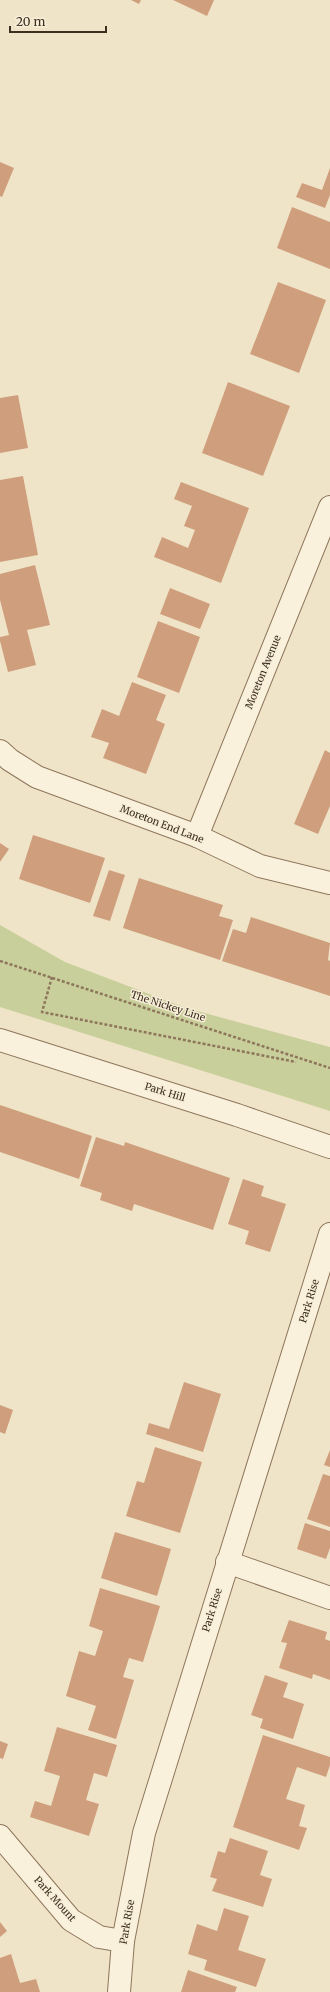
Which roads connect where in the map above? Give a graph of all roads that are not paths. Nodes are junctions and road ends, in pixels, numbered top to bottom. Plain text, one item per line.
1 (330, 507) edge
2 (0, 751) edge
3 (197, 836) junction
4 (330, 883) edge
5 (0, 1040) edge
6 (330, 1147) edge
7 (330, 1234) edge
8 (227, 1562) junction
9 (330, 1598) edge
10 (0, 1836) edge
11 (123, 1941) junction
12 (119, 1992) edge

1 - 3 street, Moreton Avenue
2 - 3 street, Moreton End Lane
3 - 4 street, Moreton End Lane
5 - 6 street, Park Hill
7 - 8 street, Park Rise
8 - 9 street
8 - 11 street, Park Rise
10 - 11 street, Park Mount
11 - 12 street, Park Rise

